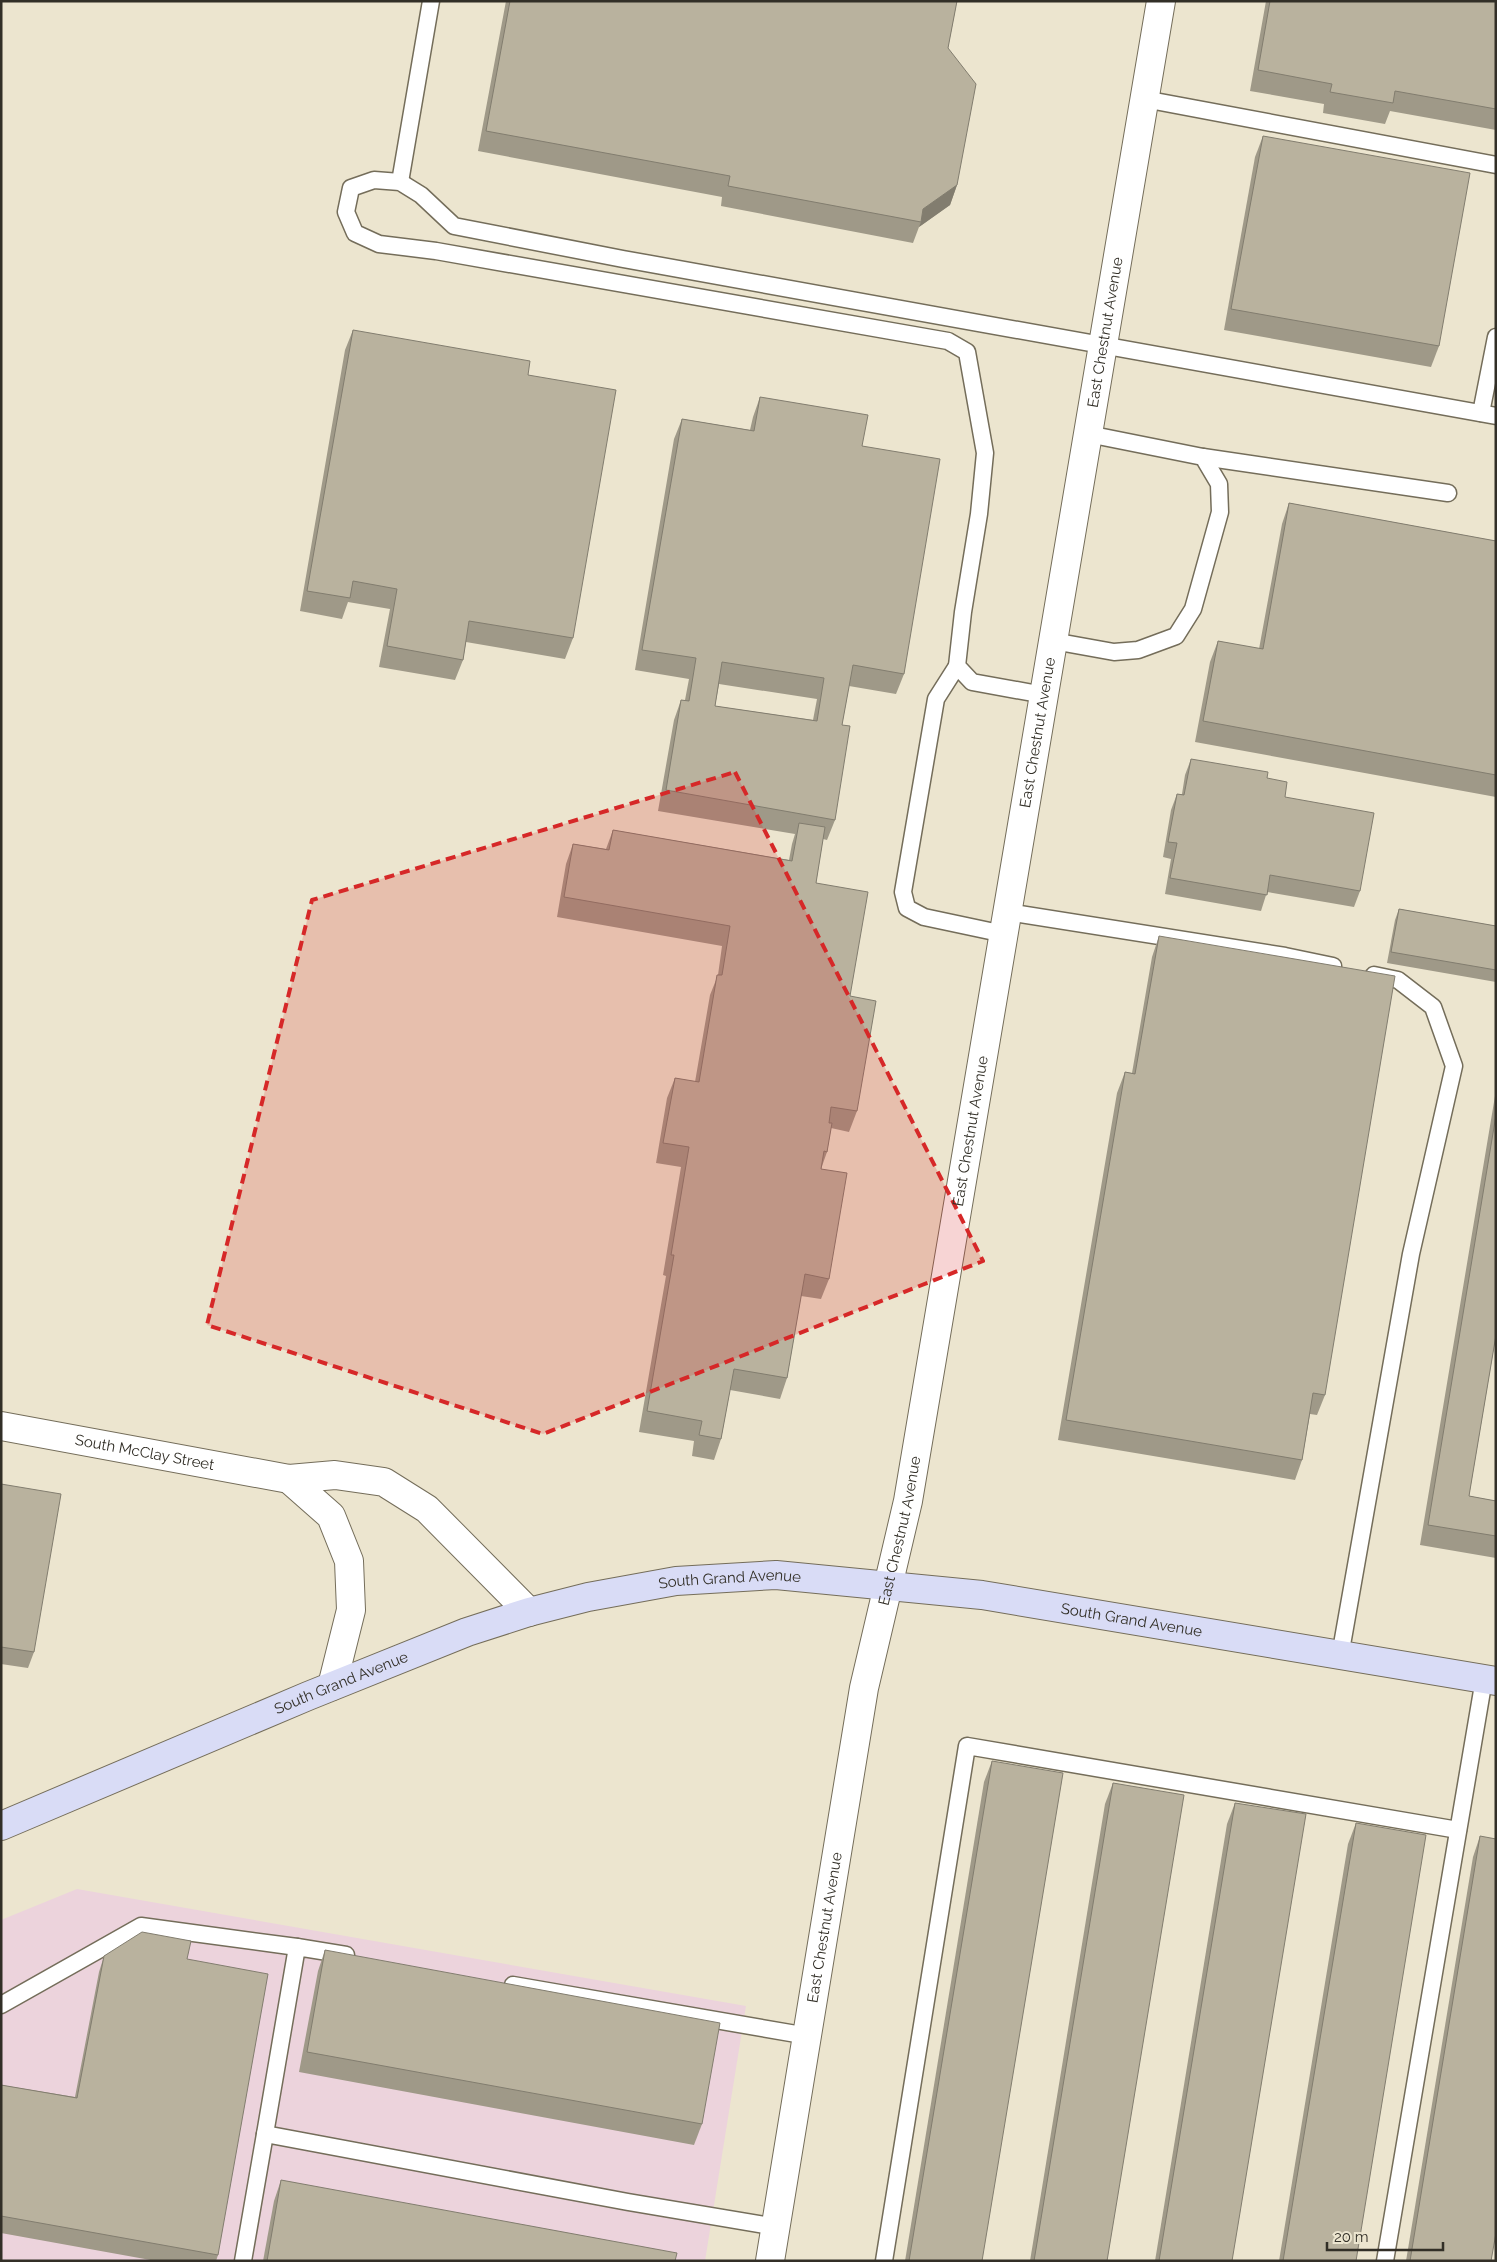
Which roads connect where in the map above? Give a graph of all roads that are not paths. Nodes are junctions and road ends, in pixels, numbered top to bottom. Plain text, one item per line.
1 (431, 1) edge
2 (1161, 1) edge
3 (1144, 99) junction
4 (1496, 164) edge
5 (400, 182) junction
6 (1496, 337) edge
7 (1102, 346) junction
8 (1488, 414) edge
9 (1088, 434) junction
10 (1203, 457) junction
11 (1448, 493) dead end
12 (1053, 641) junction
13 (957, 666) junction
14 (1044, 695) junction
15 (1005, 923) junction
16 (1, 1426) edge
17 (289, 1479) junction
18 (887, 1587) junction
19 (529, 1612) junction
20 (1340, 1656) junction
21 (1490, 1680) edge
22 (332, 1686) junction
23 (1, 1826) edge
24 (1458, 1830) junction
25 (297, 1947) junction
26 (365, 1959) edge
27 (502, 1983) edge
28 (1, 2005) edge
29 (808, 2036) junction
30 (264, 2134) junction
31 (776, 2227) junction
32 (243, 2261) edge
33 (770, 2261) edge
34 (884, 2261) edge
35 (1385, 2261) edge

1 - 5 lane
2 - 3 street, East Chestnut Avenue
3 - 4 lane
3 - 7 street, East Chestnut Avenue
5 - 7 lane
5 - 13 lane
6 - 8 lane
7 - 8 lane
7 - 9 street, East Chestnut Avenue
9 - 10 lane
9 - 12 street, East Chestnut Avenue
10 - 11 lane
10 - 12 lane
12 - 14 street, East Chestnut Avenue
13 - 14 lane
13 - 15 lane
14 - 15 street, East Chestnut Avenue
15 - 18 street, East Chestnut Avenue
15 - 20 lane
16 - 17 street, South McClay Street
17 - 19 street, South McClay Street
17 - 22 street
18 - 19 main road, South Grand Avenue
18 - 20 main road, South Grand Avenue
18 - 29 street, East Chestnut Avenue
19 - 22 main road, South Grand Avenue
20 - 21 main road, South Grand Avenue
21 - 24 lane
22 - 23 main road, South Grand Avenue
24 - 34 lane
24 - 35 lane
25 - 26 lane
25 - 28 lane
25 - 30 lane
27 - 29 lane
29 - 31 street, East Chestnut Avenue
30 - 31 lane
30 - 32 lane
31 - 33 street, East Chestnut Avenue

